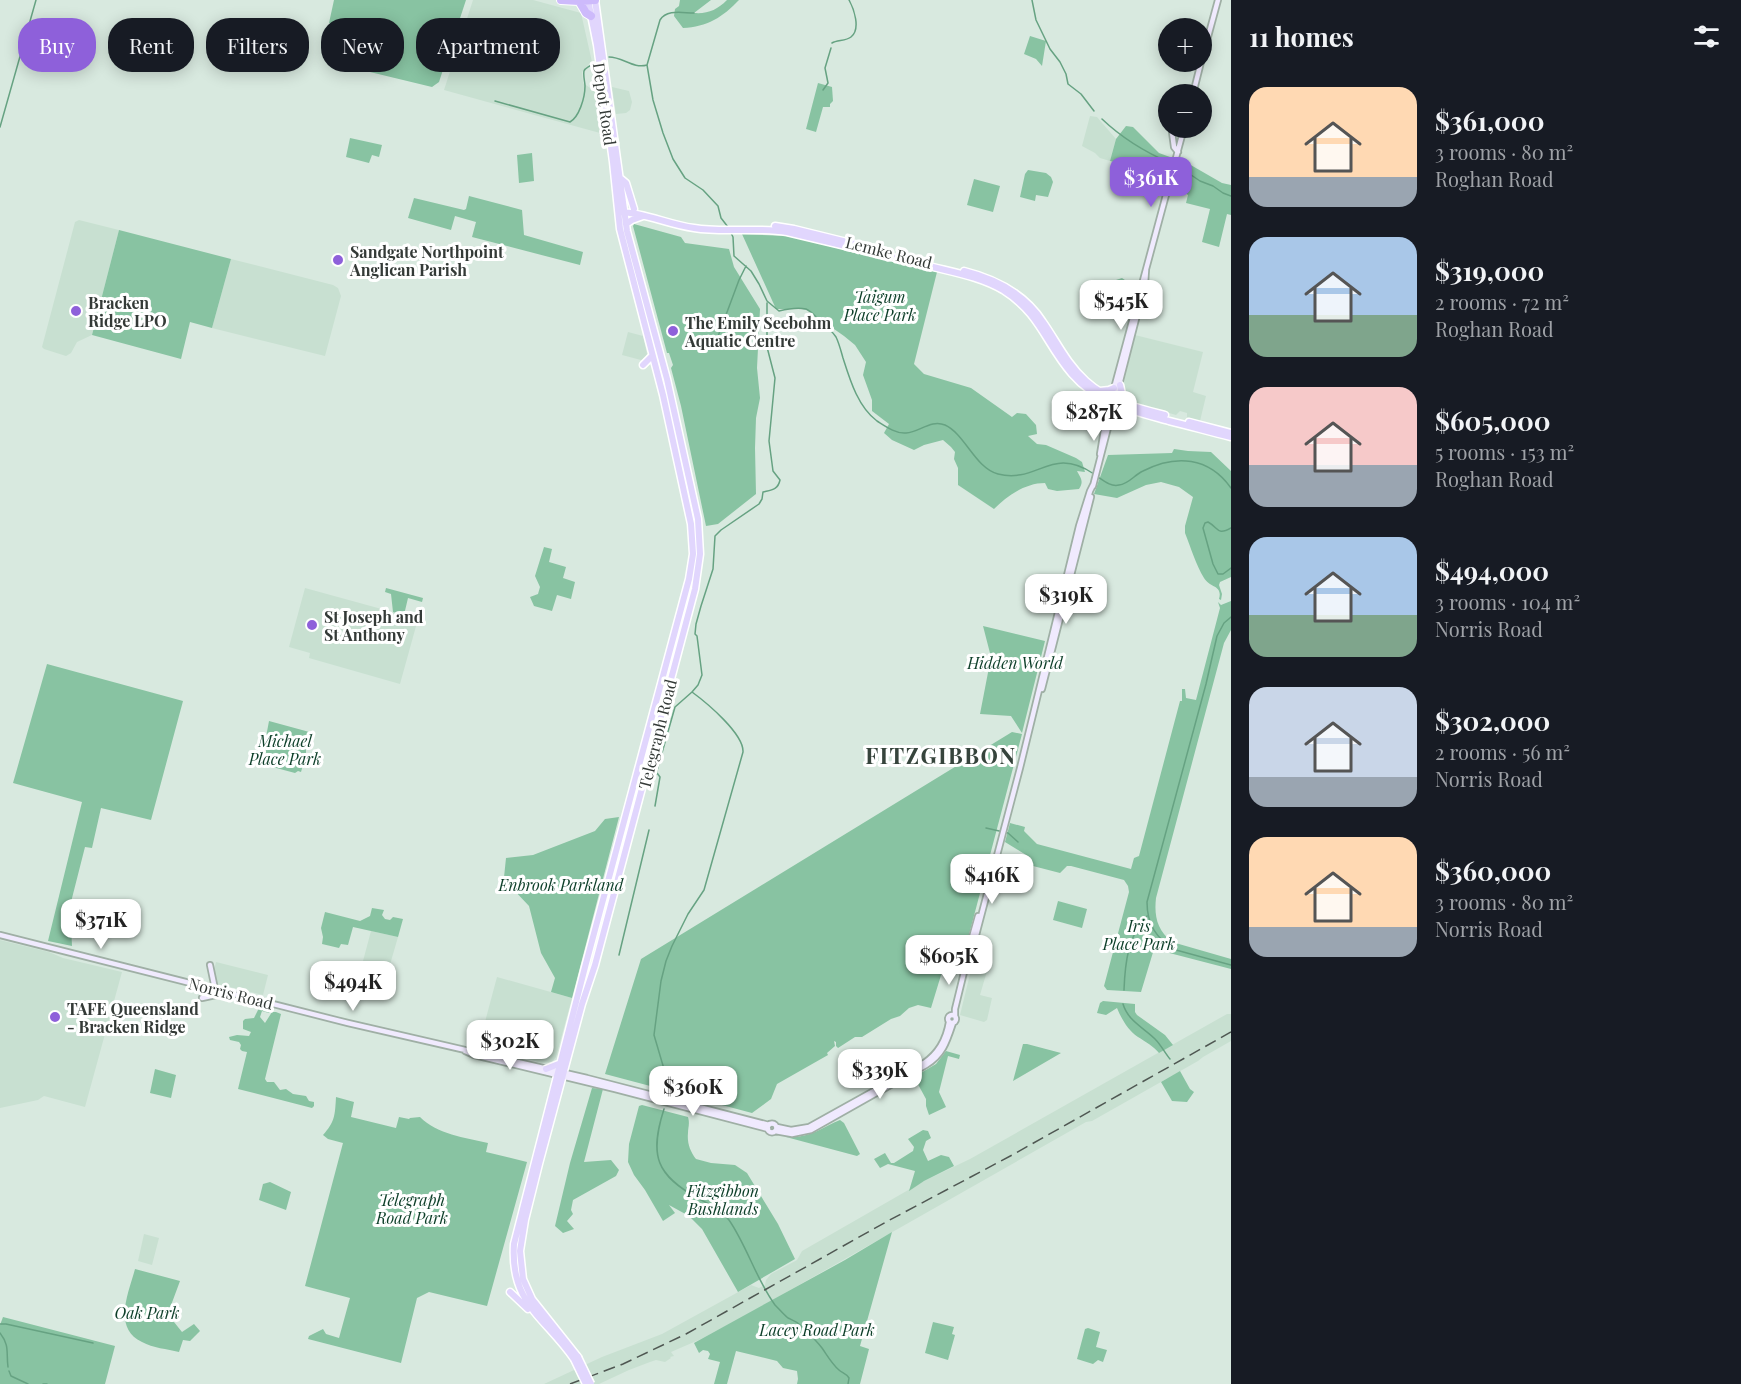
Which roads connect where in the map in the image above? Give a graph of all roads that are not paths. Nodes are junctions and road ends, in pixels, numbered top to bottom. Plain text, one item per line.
1 (561, 0) edge
2 (592, 0) edge
3 (1218, 0) edge
4 (579, 2) junction
5 (591, 16) junction
6 (1212, 21) edge
7 (1173, 138) edge
8 (1182, 138) edge
9 (1178, 152) junction
10 (620, 177) junction
11 (634, 209) junction
12 (621, 210) junction
13 (644, 216) junction
14 (626, 224) junction
15 (708, 227) junction
16 (741, 227) junction
17 (652, 356) junction
18 (643, 364) dead end
19 (1117, 386) junction
20 (1099, 391) junction
21 (1113, 401) junction
22 (1124, 406) junction
23 (1112, 413) junction
24 (1231, 435) edge
25 (1099, 464) junction
26 (596, 928) junction
27 (605, 928) junction
28 (0, 935) edge
29 (593, 937) junction
30 (603, 937) junction
31 (210, 965) dead end
32 (214, 989) junction
33 (228, 993) junction
34 (202, 998) dead end
35 (462, 1050) junction
36 (561, 1063) junction
37 (546, 1069) junction
38 (561, 1074) junction
39 (523, 1287) junction
40 (510, 1292) dead end
41 (532, 1310) junction
42 (576, 1358) junction
43 (588, 1384) edge

1 - 4 highway
2 - 4 highway
2 - 5 main road, Depot Road
2 - 10 main road, Depot Road
3 - 6 main road
4 - 5 highway
5 - 12 main road, Depot Road
7 - 9 main road
8 - 9 main road
9 - 19 main road
10 - 11 main road
10 - 12 main road, Telegraph Road
11 - 12 main road, Lemke Road
11 - 15 main road, Lemke Road
12 - 13 main road, Lemke Road
12 - 14 main road, Telegraph Road
12 - 17 main road, Telegraph Road
13 - 14 main road
13 - 15 main road, Lemke Road
14 - 27 main road, Telegraph Road
15 - 16 main road, Lemke Road
16 - 20 main road, Lemke Road
16 - 21 main road, Lemke Road
17 - 18 main road
17 - 26 main road, Telegraph Road
19 - 20 main road
19 - 21 main road
19 - 22 main road
20 - 21 main road, Lemke Road
21 - 22 main road
21 - 23 main road
21 - 25 main road
22 - 23 main road
22 - 24 main road
23 - 25 main road
25 - 38 main road, Norris Road
26 - 27 main road
26 - 29 main road, Telegraph Road
27 - 30 main road, Telegraph Road
28 - 32 main road, Norris Road
29 - 30 main road
29 - 36 main road, Telegraph Road
30 - 38 main road, Telegraph Road
31 - 32 main road
32 - 33 main road, Norris Road
33 - 34 main road
33 - 35 main road, Norris Road
35 - 37 main road, Norris Road
35 - 38 main road, Norris Road
36 - 37 main road
36 - 38 main road, Telegraph Road
37 - 38 main road, Norris Road
38 - 39 main road, Telegraph Road
39 - 41 main road
39 - 42 main road
40 - 41 main road
41 - 42 main road
42 - 43 main road, bridge

